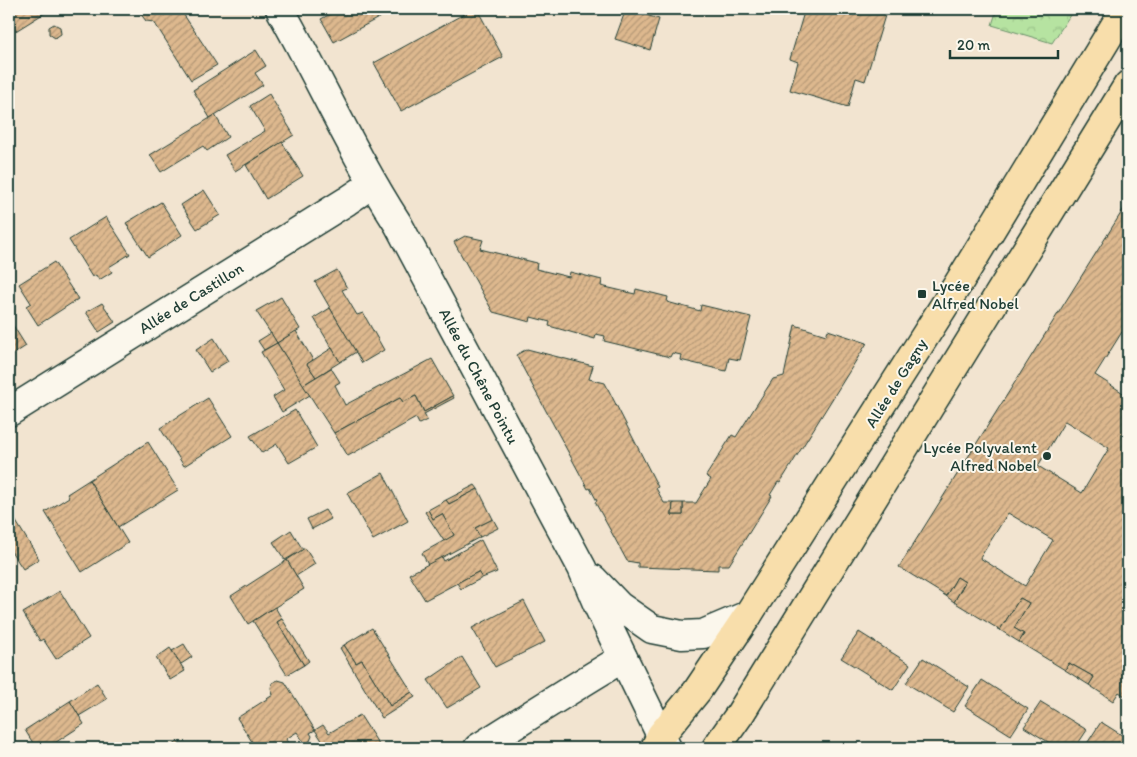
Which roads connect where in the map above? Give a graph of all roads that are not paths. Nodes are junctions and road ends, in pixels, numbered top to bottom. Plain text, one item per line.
1 (280, 9) edge
2 (1125, 9) edge
3 (1128, 85) edge
4 (372, 184) junction
5 (9, 412) edge
6 (582, 568) junction
7 (748, 615) junction
8 (623, 658) junction
9 (661, 744) edge
10 (478, 748) edge
11 (716, 748) edge

1 - 4 street, Allée du Chêne Pointu
2 - 7 main road, Allée de Gagny
3 - 11 main road
4 - 5 street, Allée de Castillon
4 - 6 street, Allée du Chêne Pointu
6 - 7 street
6 - 8 street, Allée du Chêne Pointu
7 - 9 main road, Allée de Gagny
8 - 9 street, Allée du Chêne Pointu
8 - 10 street

